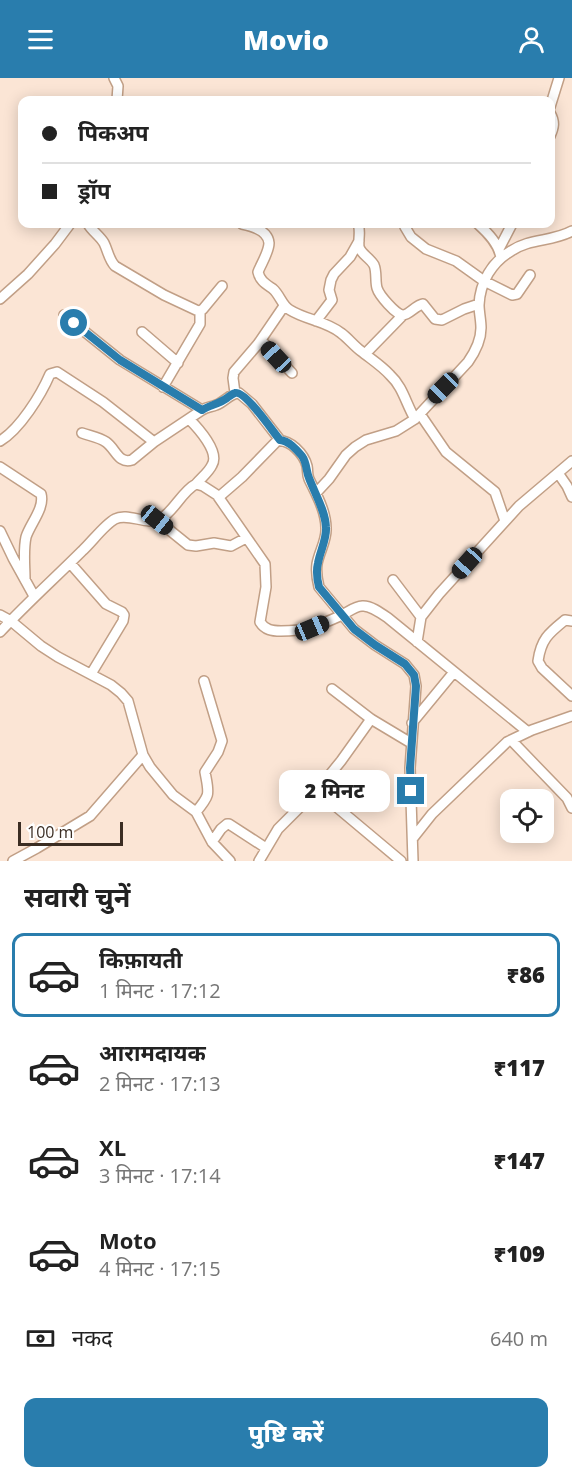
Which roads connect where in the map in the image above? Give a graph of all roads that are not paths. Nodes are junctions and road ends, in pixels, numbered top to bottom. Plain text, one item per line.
1 (114, 78) edge
2 (559, 78) edge
3 (117, 96) edge
4 (553, 96) edge
5 (67, 228) edge
6 (90, 228) edge
7 (257, 228) edge
8 (360, 228) edge
9 (406, 228) edge
10 (482, 228) edge
11 (510, 228) edge
12 (572, 231) edge
13 (359, 241) junction
14 (500, 254) junction
15 (530, 276) dead end
16 (484, 280) junction
17 (222, 286) dead end
18 (0, 299) edge
19 (479, 304) junction
20 (284, 306) junction
21 (200, 311) junction
22 (64, 315) dead end
23 (403, 315) junction
24 (316, 321) junction
25 (142, 332) dead end
26 (261, 340) junction
27 (365, 354) junction
28 (178, 363) junction
29 (291, 373) dead end
30 (163, 387) junction
31 (235, 393) junction
32 (202, 410) junction
33 (418, 416) junction
34 (189, 419) junction
35 (82, 433) dead end
36 (1, 438) edge
37 (280, 440) junction
38 (154, 442) junction
39 (572, 461) edge
40 (0, 467) edge
41 (558, 473) junction
42 (196, 484) junction
43 (316, 493) junction
44 (217, 495) junction
45 (572, 497) edge
46 (157, 520) junction
47 (505, 521) junction
48 (0, 531) edge
49 (246, 538) junction
50 (70, 563) junction
51 (25, 580) junction
52 (393, 580) dead end
53 (34, 596) junction
54 (0, 615) edge
55 (342, 615) junction
56 (421, 617) junction
57 (11, 621) junction
58 (572, 621) edge
59 (0, 633) edge
60 (417, 642) junction
61 (454, 672) junction
62 (91, 674) junction
63 (204, 681) dead end
64 (332, 689) dead end
65 (572, 696) edge
66 (572, 716) edge
67 (371, 719) junction
68 (412, 723) junction
69 (528, 732) junction
70 (511, 740) junction
71 (411, 743) junction
72 (143, 755) junction
73 (311, 798) junction
74 (572, 808) edge
75 (196, 812) junction
76 (413, 838) junction
77 (212, 842) junction
78 (266, 848) junction
79 (13, 861) edge
80 (230, 861) edge
81 (259, 861) edge
82 (401, 861) edge
83 (413, 861) edge

1 - 3 street
2 - 4 street
5 - 18 street
6 - 21 street
7 - 20 street
8 - 13 street
9 - 16 street
10 - 14 street
11 - 14 street
12 - 14 street
13 - 23 street
13 - 24 street
14 - 16 street
15 - 16 street
16 - 19 street
17 - 21 street
19 - 23 street
19 - 33 street
20 - 24 street
20 - 26 street
21 - 28 street
22 - 30 street
23 - 27 street
24 - 27 street
25 - 28 street
26 - 29 street
26 - 31 street
27 - 33 street
28 - 30 street
30 - 32 street
31 - 32 street
31 - 37 street
32 - 34 street
33 - 43 street
33 - 47 street
34 - 38 street
34 - 42 street
35 - 38 street
36 - 38 street
37 - 43 street
37 - 44 street
39 - 41 street
40 - 51 street
41 - 45 street
41 - 47 street
42 - 44 street
42 - 46 street
43 - 55 street
44 - 49 street
46 - 49 street
46 - 50 street
47 - 56 street
48 - 51 street
49 - 55 street
50 - 53 street
50 - 62 street
51 - 53 street
52 - 56 street
53 - 57 street
54 - 57 street
55 - 60 street
55 - 68 street
56 - 60 street
57 - 59 street
57 - 62 street
58 - 65 street
60 - 61 street
61 - 68 street
61 - 69 street
62 - 72 street
63 - 75 street
64 - 67 street
66 - 69 street
67 - 71 street
67 - 73 street
68 - 71 street
69 - 70 street
70 - 74 street
70 - 76 street
71 - 76 street
72 - 75 street
72 - 79 street
73 - 78 street
73 - 82 street
75 - 77 street
76 - 83 street
77 - 78 street
77 - 80 street
78 - 81 street

